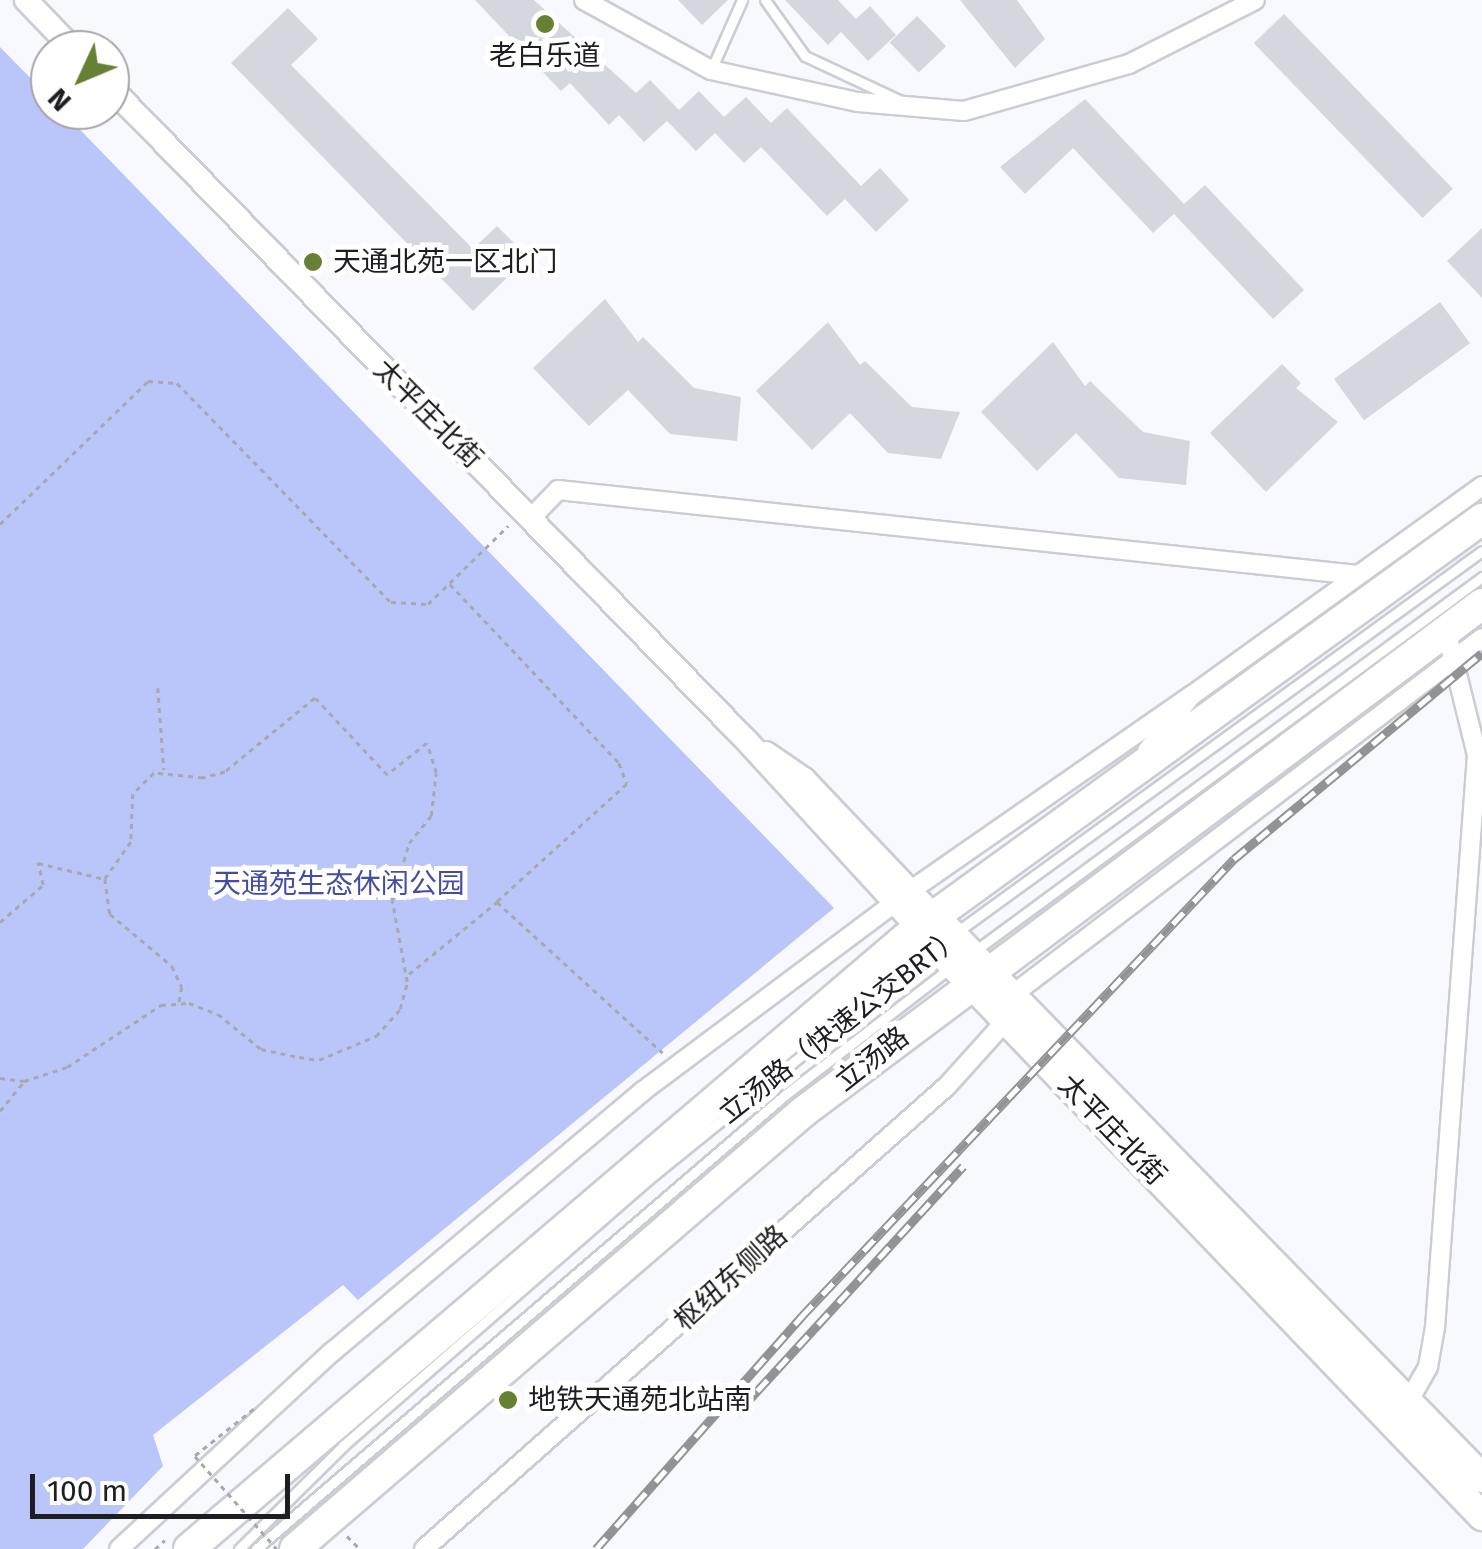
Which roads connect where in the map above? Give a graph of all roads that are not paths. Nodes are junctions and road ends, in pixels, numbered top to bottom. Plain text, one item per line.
1 (26, 0) edge
2 (584, 0) edge
3 (742, 0) edge
4 (765, 0) edge
5 (1254, 0) edge
6 (55, 30) edge
7 (711, 70) junction
8 (906, 104) junction
9 (130, 107) edge
10 (1482, 486) edge
11 (527, 514) junction
12 (1482, 518) edge
13 (1482, 551) edge
14 (1357, 576) junction
15 (1482, 577) edge
16 (1482, 604) edge
17 (1482, 638) edge
18 (1451, 643) junction
19 (1190, 696) junction
20 (1124, 781) junction
21 (902, 896) junction
22 (954, 949) junction
23 (1016, 992) junction
24 (1009, 1023) junction
25 (1401, 1412) junction
26 (1482, 1478) edge
27 (1482, 1516) edge
28 (119, 1549) edge
29 (190, 1549) edge
30 (239, 1549) edge
31 (256, 1549) edge
32 (295, 1549) edge
33 (424, 1549) edge

1 - 6 street
2 - 7 street
3 - 7 lane
4 - 8 lane
5 - 8 street
7 - 8 street
9 - 11 street, 太平庄北街
10 - 14 street, 立汤路
11 - 14 street
11 - 21 street, 太平庄北街
12 - 20 main road, 立汤路
13 - 22 lane, 立汤路（快速公交BRT）
14 - 19 street, 立汤路
15 - 22 lane, 立汤路（快速公交BRT）
16 - 18 main road, 立汤路
17 - 18 street, 立汤路
18 - 22 main road, 立汤路
18 - 23 street, 立汤路
18 - 25 street
19 - 20 street, 立汤路
19 - 21 street
20 - 22 main road, 立汤路
21 - 22 street, 太平庄北街
21 - 28 street
22 - 23 main road, 太平庄北街
22 - 24 main road, 太平庄北街
22 - 29 main road, 立汤路
22 - 30 lane, 立汤路（快速公交BRT）
22 - 31 lane, 立汤路（快速公交BRT）
22 - 32 main road, 立汤路
23 - 24 street
23 - 25 main road, 太平庄北街
24 - 25 main road, 太平庄北街
24 - 33 street, 枢纽东侧路
25 - 26 main road, 太平庄北街
25 - 27 main road, 太平庄北街

